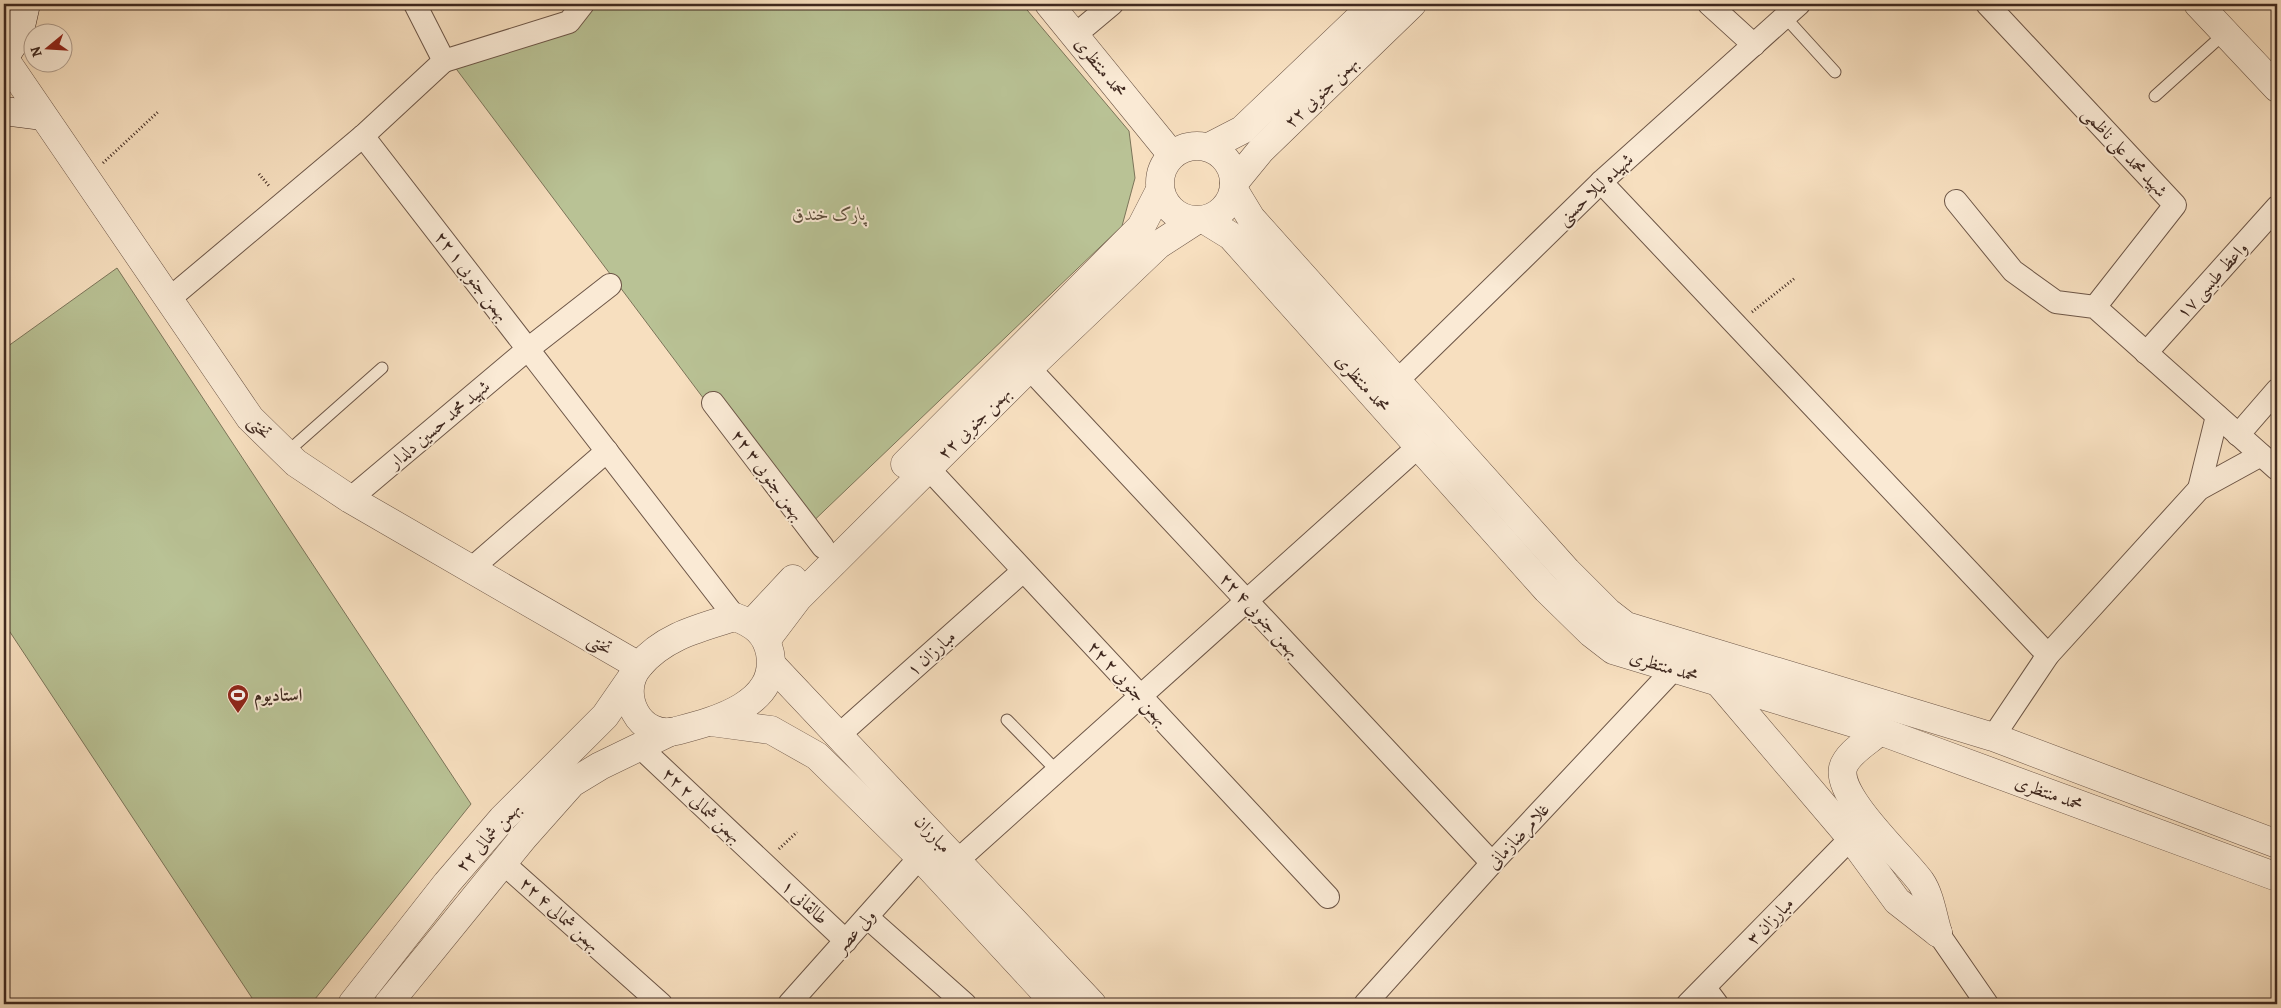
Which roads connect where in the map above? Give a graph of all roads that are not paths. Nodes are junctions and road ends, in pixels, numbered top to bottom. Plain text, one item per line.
1 (26, 4) edge
2 (415, 4) edge
3 (583, 4) edge
4 (1049, 4) edge
5 (1112, 4) edge
6 (1374, 4) edge
7 (1412, 4) edge
8 (1709, 4) edge
9 (1987, 4) edge
10 (2205, 6) edge
11 (1792, 10) edge
12 (2225, 32) junction
13 (1075, 35) junction
14 (1754, 45) junction
15 (4, 58) edge
16 (444, 61) junction
17 (1835, 72) dead end
18 (2277, 88) edge
19 (2155, 96) dead end
20 (4, 111) edge
21 (43, 116) junction
22 (363, 136) junction
23 (1209, 147) junction
24 (1172, 154) junction
25 (1601, 182) junction
26 (1234, 186) junction
27 (1160, 190) junction
28 (1956, 202) dead end
29 (2277, 207) edge
30 (1200, 220) junction
31 (610, 284) dead end
32 (169, 299) junction
33 (2094, 307) junction
34 (528, 349) junction
35 (2146, 353) junction
36 (382, 368) dead end
37 (1029, 368) junction
38 (1397, 381) junction
39 (2277, 390) edge
40 (713, 404) dead end
41 (2217, 416) junction
42 (2238, 434) junction
43 (1419, 446) junction
44 (607, 451) junction
45 (286, 453) junction
46 (2269, 462) edge
47 (928, 468) junction
48 (2199, 489) junction
49 (350, 499) junction
50 (823, 547) junction
51 (471, 569) junction
52 (1023, 571) junction
53 (1247, 601) junction
54 (757, 636) junction
55 (2048, 655) junction
56 (1673, 670) junction
57 (635, 672) junction
58 (1720, 684) junction
59 (1140, 696) junction
60 (1007, 720) dead end
61 (711, 722) junction
62 (1880, 731) junction
63 (670, 732) junction
64 (840, 734) junction
65 (1993, 737) junction
66 (640, 747) junction
67 (1057, 771) junction
68 (2161, 799) junction
69 (2156, 832) junction
70 (1851, 838) junction
71 (2277, 844) edge
72 (920, 857) junction
73 (958, 860) junction
74 (503, 863) junction
75 (763, 863) joint
76 (1492, 863) junction
77 (2277, 877) edge
78 (1328, 898) dead end
79 (867, 917) junction
80 (1938, 933) junction
81 (846, 941) junction
82 (1711, 996) edge
83 (395, 1002) edge
84 (352, 1004) edge
85 (661, 1004) edge
86 (789, 1004) edge
87 (965, 1004) edge
88 (1056, 1004) edge
89 (1092, 1004) edge
90 (1365, 1004) edge
91 (1688, 1004) edge
92 (1987, 1004) edge

1 - 15 street
2 - 16 street
3 - 16 street
4 - 13 street, محمد منتظری
5 - 13 street
6 - 23 street, ۲۲ بهمن جنوبی
7 - 26 street, ۲۲ بهمن جنوبی
8 - 14 street
9 - 33 street, شهید محمد علی ناظمی
10 - 12 street
11 - 14 street, شهیده لیلا حسنی
11 - 17 lane
12 - 18 street
12 - 19 lane
13 - 24 street, محمد منتظری
14 - 25 street, شهیده لیلا حسنی
15 - 21 street, تختی
16 - 22 street
20 - 21 street
21 - 32 street, تختی
22 - 32 street
22 - 34 street, ۲۲ بهمن جنوبی ۱
23 - 24 street
23 - 26 street
24 - 27 street
25 - 38 street, شهیده لیلا حسنی
25 - 55 street
26 - 30 street
26 - 38 street, محمد منتظری
27 - 30 street
27 - 50 street, ۲۲ بهمن جنوبی
28 - 33 street
29 - 35 street, واعظ طبسی ۱۷
30 - 37 street, ۲۲ بهمن جنوبی
30 - 43 street, محمد منتظری
31 - 34 street, شهید محمد حسین دلدار
32 - 45 street, تختی
33 - 35 street
34 - 44 street, ۲۲ بهمن جنوبی ۱
34 - 49 street, شهید محمد حسین دلدار
35 - 41 street
36 - 45 lane
37 - 47 street, ۲۲ بهمن جنوبی
37 - 53 street, ۲۲ بهمن جنوبی ۴
38 - 65 street, محمد منتظری
39 - 42 street
40 - 50 street, ۲۲ بهمن جنوبی ۳
41 - 42 street
41 - 48 street
42 - 46 street
43 - 53 street
43 - 56 street, محمد منتظری
44 - 51 street
44 - 54 street, ۲۲ بهمن جنوبی ۱
45 - 49 street, تختی
46 - 48 street
47 - 52 street, ۲۲ بهمن جنوبی ۲
47 - 54 street, ۲۲ بهمن جنوبی
48 - 55 street
49 - 51 street, تختی
50 - 54 street, ۲۲ بهمن جنوبی
51 - 57 street, تختی
52 - 59 street, ۲۲ بهمن جنوبی ۲
52 - 64 street, مبارزان ۱
53 - 59 street
53 - 76 street, ۲۲ بهمن جنوبی ۴
54 - 57 street
54 - 61 street
54 - 64 street, مبارزان
55 - 65 street
56 - 58 street, محمد منتظری
56 - 76 street, غلامرضازمانی
57 - 63 street
57 - 84 street, ۲۲ بهمن شمالی
58 - 62 street, محمد منتظری
58 - 70 street
59 - 67 street
59 - 78 street, ۲۲ بهمن جنوبی ۲
60 - 67 lane
61 - 63 street
61 - 72 street, مبارزان
62 - 69 street, محمد منتظری
62 - 80 street
63 - 66 street, ۲۲ بهمن شمالی
64 - 73 street, مبارزان
65 - 68 street, محمد منتظری
66 - 74 street, ۲۲ بهمن شمالی
66 - 75 street, ۲۲ بهمن شمالی ۲
67 - 73 street
68 - 69 street
68 - 71 street, محمد منتظری
69 - 77 street, محمد منتظری
70 - 80 street
70 - 82 street, مبارزان ۳
72 - 79 street, ولی عصر
72 - 88 street, مبارزان
73 - 89 street, مبارزان
74 - 83 street, ۲۲ بهمن شمالی
74 - 85 street, ۲۲ بهمن شمالی ۴
75 - 81 street, طالقانی ۱
76 - 90 street, غلامرضازمانی
79 - 81 street, ولی عصر
79 - 87 street
80 - 92 street
81 - 86 street, ولی عصر
82 - 91 street, مبارزان ۳

